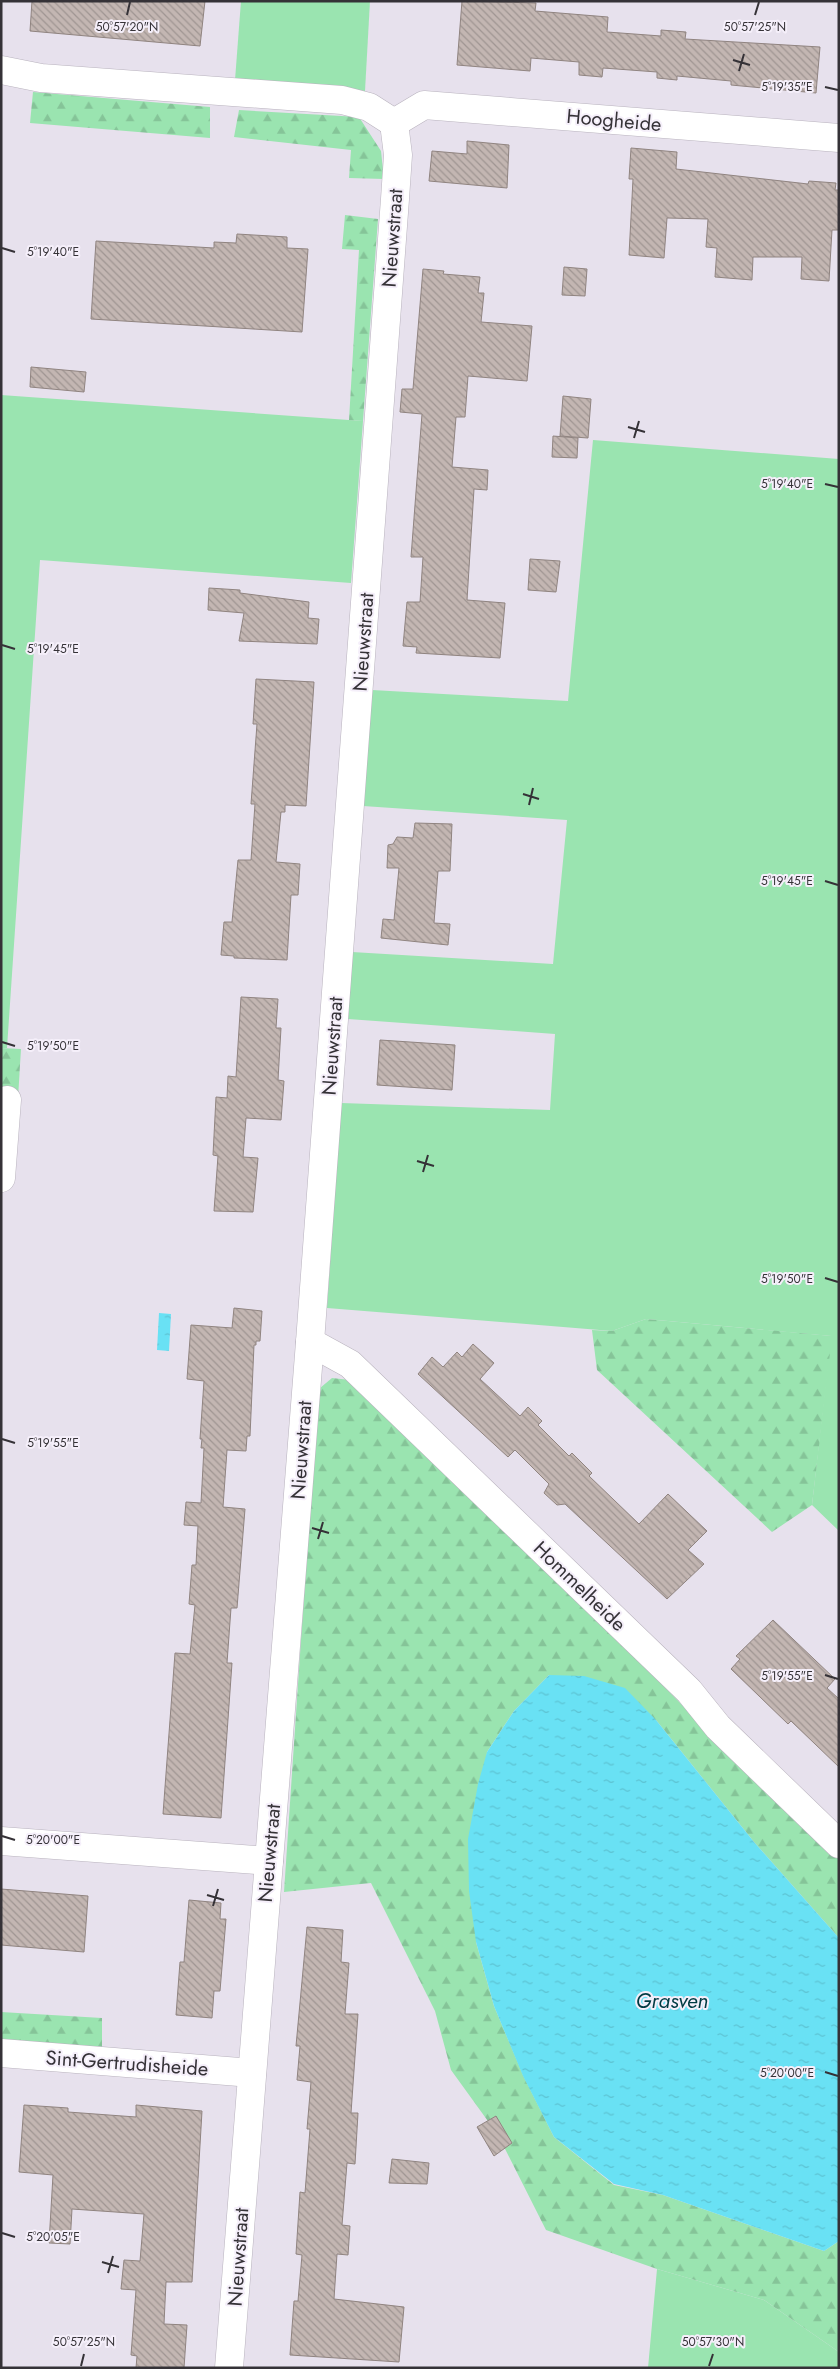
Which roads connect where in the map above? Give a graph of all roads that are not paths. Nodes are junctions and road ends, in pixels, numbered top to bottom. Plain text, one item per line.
1 (1, 70) edge
2 (394, 122) junction
3 (839, 138) edge
4 (7, 1100) dead end
5 (1, 1178) edge
6 (310, 1342) junction
7 (1, 1841) edge
8 (839, 1844) edge
9 (269, 1861) junction
10 (1, 2053) edge
11 (252, 2073) junction
12 (230, 2368) edge

1 - 2 street
2 - 3 street, Hoogheide
2 - 6 street, Nieuwstraat
4 - 5 street
6 - 8 street, Hommelheide
6 - 9 street, Nieuwstraat
7 - 9 street
9 - 11 street, Nieuwstraat
10 - 11 street, Sint-Gertrudisheide
11 - 12 street, Nieuwstraat

